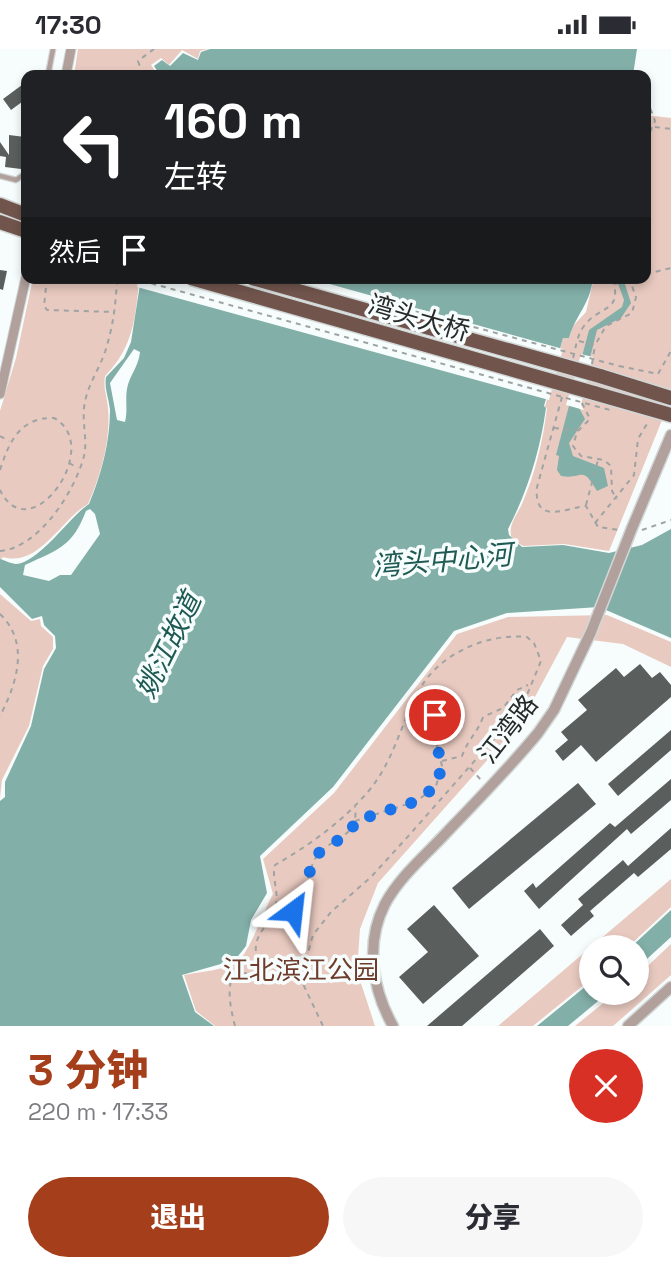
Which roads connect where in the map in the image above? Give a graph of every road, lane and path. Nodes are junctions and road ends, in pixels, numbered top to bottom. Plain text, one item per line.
1 (53, 49) edge
2 (71, 49) edge
3 (154, 49) edge
4 (49, 70) edge
5 (67, 70) edge
6 (141, 70) edge
7 (651, 108) edge
8 (654, 127) junction
9 (671, 129) edge
10 (651, 132) edge
11 (0, 176) edge
12 (21, 176) edge
13 (0, 205) edge
14 (21, 214) edge
15 (671, 268) edge
16 (651, 273) edge
17 (24, 284) edge
18 (46, 284) edge
19 (117, 284) edge
20 (155, 284) edge
21 (211, 284) edge
22 (273, 284) edge
23 (615, 284) edge
24 (631, 284) edge
25 (375, 300) dead end
26 (116, 312) junction
27 (578, 341) junction
28 (594, 345) junction
29 (671, 351) edge
30 (571, 366) dead end
31 (595, 376) junction
32 (564, 391) dead end
33 (0, 394) edge
34 (671, 398) edge
35 (590, 400) junction
36 (671, 415) edge
37 (646, 419) dead end
38 (554, 428) junction
39 (578, 430) junction
40 (671, 435) edge
41 (0, 436) edge
42 (10, 442) junction
43 (0, 451) edge
44 (5, 456) junction
45 (597, 461) junction
46 (68, 464) junction
47 (79, 468) junction
48 (0, 470) edge
49 (64, 477) junction
50 (74, 481) junction
51 (0, 490) edge
52 (617, 499) junction
53 (586, 506) junction
54 (671, 520) edge
55 (595, 523) junction
56 (630, 529) junction
57 (0, 551) edge
58 (0, 614) edge
59 (529, 685) junction
60 (418, 692) junction
61 (0, 716) edge
62 (441, 761) junction
63 (469, 767) junction
64 (489, 789) junction
65 (354, 806) junction
66 (355, 821) junction
67 (271, 918) junction
68 (671, 987) edge
69 (235, 1026) edge
70 (323, 1026) edge
71 (393, 1026) edge
72 (628, 1026) edge

1 - 4 lane
2 - 5 street
3 - 6 path
7 - 8 path
8 - 9 path
8 - 10 path
11 - 12 lane
13 - 14 main road
15 - 16 path
17 - 33 street
18 - 26 path
19 - 26 path
20 - 35 path, bridge
21 - 35 main road, 湾头大桥, bridge
22 - 31 main road, 湾头大桥, bridge
23 - 27 path
24 - 28 path
25 - 29 path, bridge
26 - 47 path
27 - 28 path
27 - 30 path
28 - 31 path
31 - 34 main road, 湾头大桥
32 - 38 path
35 - 36 main road, 湾头大桥
35 - 39 path
37 - 52 path
38 - 39 path
38 - 53 path
39 - 45 path
40 - 56 street, 江湾路
41 - 42 path
42 - 44 path
42 - 46 path
43 - 44 path
44 - 48 path
45 - 52 path
45 - 53 path
46 - 47 path
46 - 49 path
47 - 50 path
49 - 50 path
49 - 51 path
50 - 57 path
52 - 55 path
53 - 55 path
54 - 56 path
55 - 56 path
56 - 64 street, 江湾路, bridge
58 - 61 path
59 - 60 path
59 - 62 path
59 - 63 path
60 - 62 path
60 - 65 path
62 - 66 path
63 - 64 path
63 - 70 path
64 - 71 street, 江湾路
65 - 66 path
65 - 67 path
66 - 67 path
67 - 69 path
68 - 72 street

